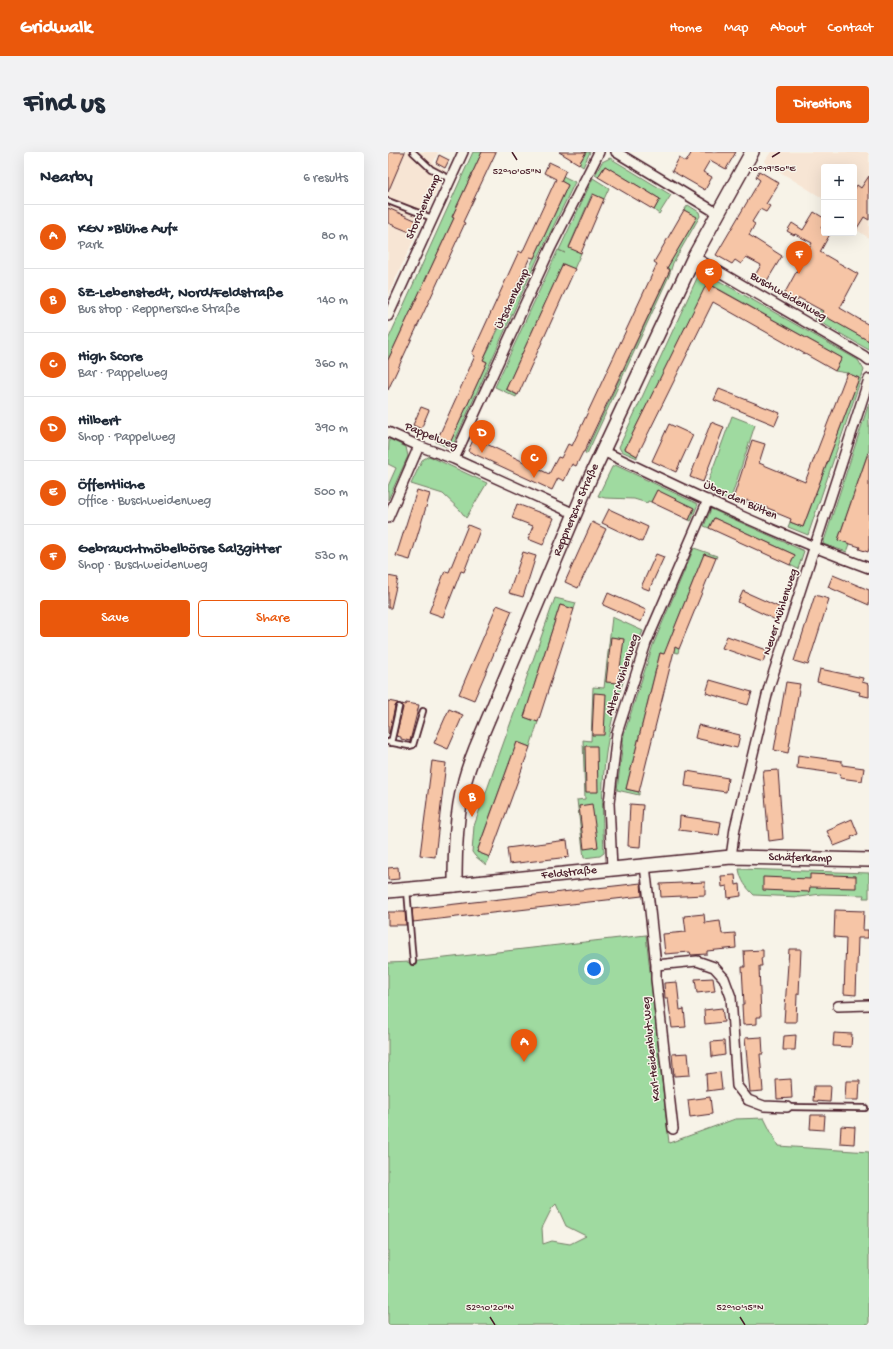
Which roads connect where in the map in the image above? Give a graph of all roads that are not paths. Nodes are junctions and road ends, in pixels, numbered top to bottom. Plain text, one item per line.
1 (414, 152) edge
2 (463, 152) edge
3 (598, 152) edge
4 (616, 152) edge
5 (752, 152) edge
6 (450, 179) junction
7 (388, 201) edge
8 (717, 213) junction
9 (432, 218) junction
10 (694, 257) junction
11 (388, 316) edge
12 (869, 360) edge
13 (869, 379) edge
14 (388, 432) edge
15 (419, 446) junction
16 (603, 451) junction
17 (454, 459) junction
18 (708, 500) junction
19 (575, 514) junction
20 (388, 518) edge
21 (814, 547) junction
22 (869, 568) edge
23 (400, 707) dead end
24 (424, 711) dead end
25 (389, 743) edge
26 (731, 857) junction
27 (869, 860) edge
28 (646, 865) junction
29 (612, 869) junction
30 (455, 885) junction
31 (407, 889) junction
32 (388, 891) edge
33 (413, 962) dead end
34 (656, 965) junction
35 (869, 1005) edge
36 (838, 1006) dead end
37 (787, 1107) joint
38 (865, 1108) dead end
39 (673, 1129) dead end

1 - 6 lane
2 - 6 street, Storchenkamp
3 - 17 street, Ütschenkamp
4 - 8 street
5 - 8 street, Reppnersche Straße
6 - 9 street, Storchenkamp
7 - 9 lane
8 - 10 street, Reppnersche Straße
9 - 11 street, Storchenkamp
10 - 12 street, Buschweidenweg
10 - 16 street, Reppnersche Straße
13 - 21 street, Neuer Mühlenweg
14 - 15 street, Pappelweg
15 - 17 street, Pappelweg
15 - 20 street
16 - 18 street, Über den Bülten
16 - 19 street, Reppnersche Straße
17 - 19 street, Pappelweg
18 - 21 street, Über den Bülten
18 - 29 street, Alter Mühlenweg
19 - 30 street, Reppnersche Straße
21 - 22 street, Über den Bülten
21 - 26 street, Neuer Mühlenweg
23 - 25 lane
24 - 25 lane
26 - 27 street, Schäferkamp
26 - 28 street, Feldstraße
28 - 29 street, Feldstraße
28 - 34 street, Karl-Heidenblut-Weg
29 - 30 street, Feldstraße
30 - 31 street, Feldstraße
31 - 32 street, Feldstraße
31 - 33 lane
34 - 37 street
34 - 39 street, Karl-Heidenblut-Weg
35 - 36 street
37 - 38 lane

